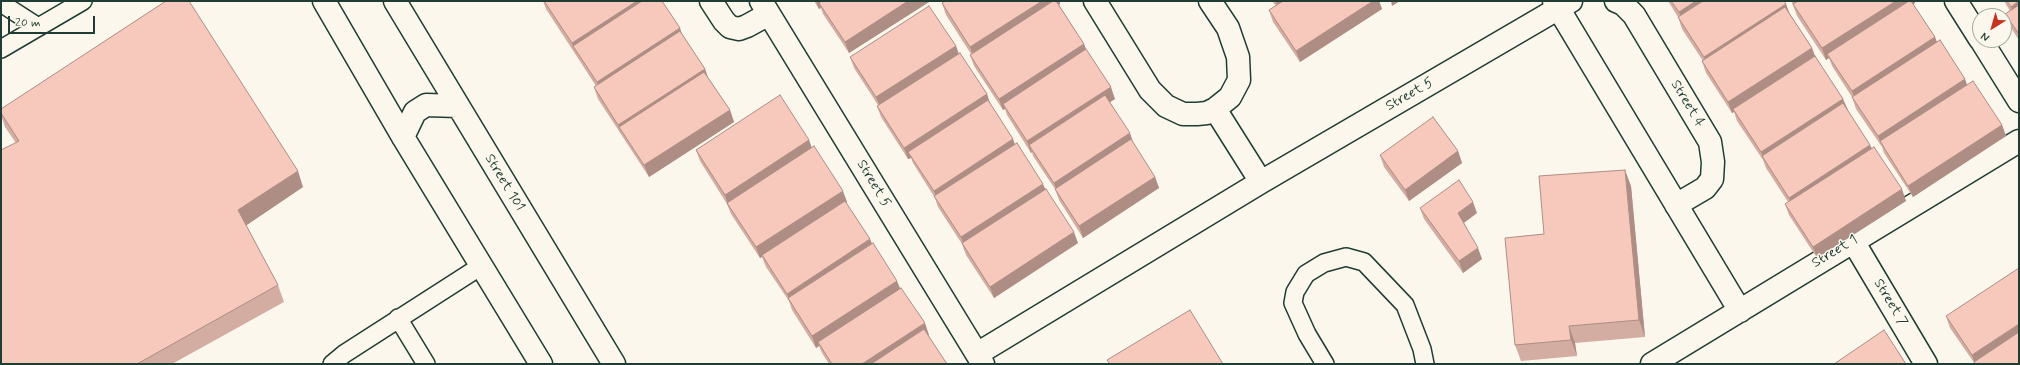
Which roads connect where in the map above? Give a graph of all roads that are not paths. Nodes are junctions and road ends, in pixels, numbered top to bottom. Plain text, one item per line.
1 (83, 1) edge
2 (324, 1) edge
3 (395, 1) edge
4 (711, 1) edge
5 (1095, 1) edge
6 (1210, 1) edge
7 (1616, 1) edge
8 (1956, 1) edge
9 (1, 3) edge
10 (1561, 3) edge
11 (765, 7) edge
12 (38, 27) junction
13 (1972, 27) edge
14 (1985, 48) edge
15 (1, 49) edge
16 (2019, 101) edge
17 (458, 106) junction
18 (1215, 109) junction
19 (403, 137) junction
20 (2019, 141) edge
21 (1261, 182) junction
22 (1676, 205) junction
23 (1853, 241) junction
24 (481, 266) junction
25 (1740, 311) junction
26 (398, 318) junction
27 (980, 359) edge
28 (332, 364) edge
29 (426, 364) edge
30 (541, 364) edge
31 (614, 364) edge
32 (1325, 364) edge
33 (1425, 364) edge
34 (1652, 364) edge
35 (1926, 364) edge

1 - 12 lane
2 - 19 street
3 - 17 street, Street 101
4 - 11 street, Street 5
5 - 18 street
6 - 18 street
7 - 22 street, Street 4
8 - 13 street
9 - 12 lane
10 - 21 street, Street 5
10 - 22 street
11 - 27 street, Street 5
12 - 15 lane
14 - 16 street
17 - 19 street
17 - 31 street, Street 101
18 - 21 street
19 - 24 street
20 - 23 street, Street 1
21 - 27 street, Street 5
22 - 25 street
23 - 25 street, Street 1
23 - 35 street, Street 7
24 - 26 lane
24 - 30 street
25 - 34 street, Street 1
26 - 28 lane
26 - 29 lane
32 - 33 lane

